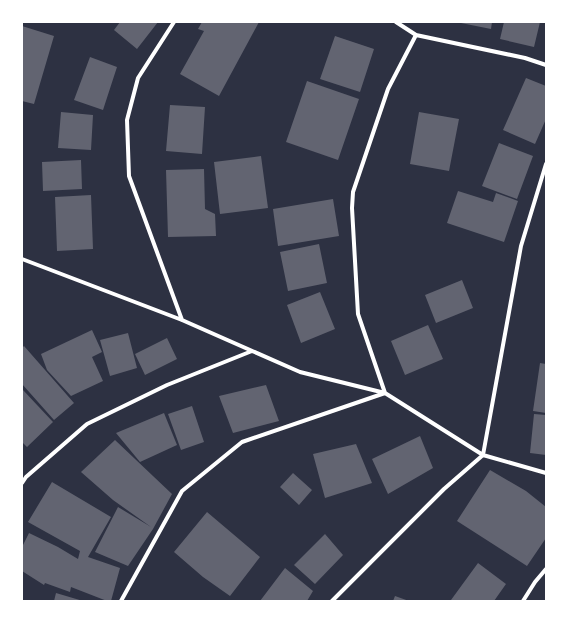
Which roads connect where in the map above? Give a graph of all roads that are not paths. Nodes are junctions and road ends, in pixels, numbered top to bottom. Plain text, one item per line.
1 (174, 22) edge
2 (396, 22) edge
3 (416, 35) junction
4 (546, 66) edge
5 (546, 164) edge
6 (22, 259) edge
7 (182, 320) junction
8 (252, 351) junction
9 (385, 393) junction
10 (483, 455) junction
11 (546, 473) edge
12 (22, 483) edge
13 (546, 569) edge
14 (121, 601) edge
15 (332, 601) edge
16 (523, 601) edge

1 - 7 street
2 - 3 street
3 - 4 street
3 - 9 street
5 - 10 street
6 - 7 street
7 - 8 street
8 - 9 street
8 - 12 street
9 - 10 street
9 - 14 street
10 - 11 street
10 - 15 street
13 - 16 street

